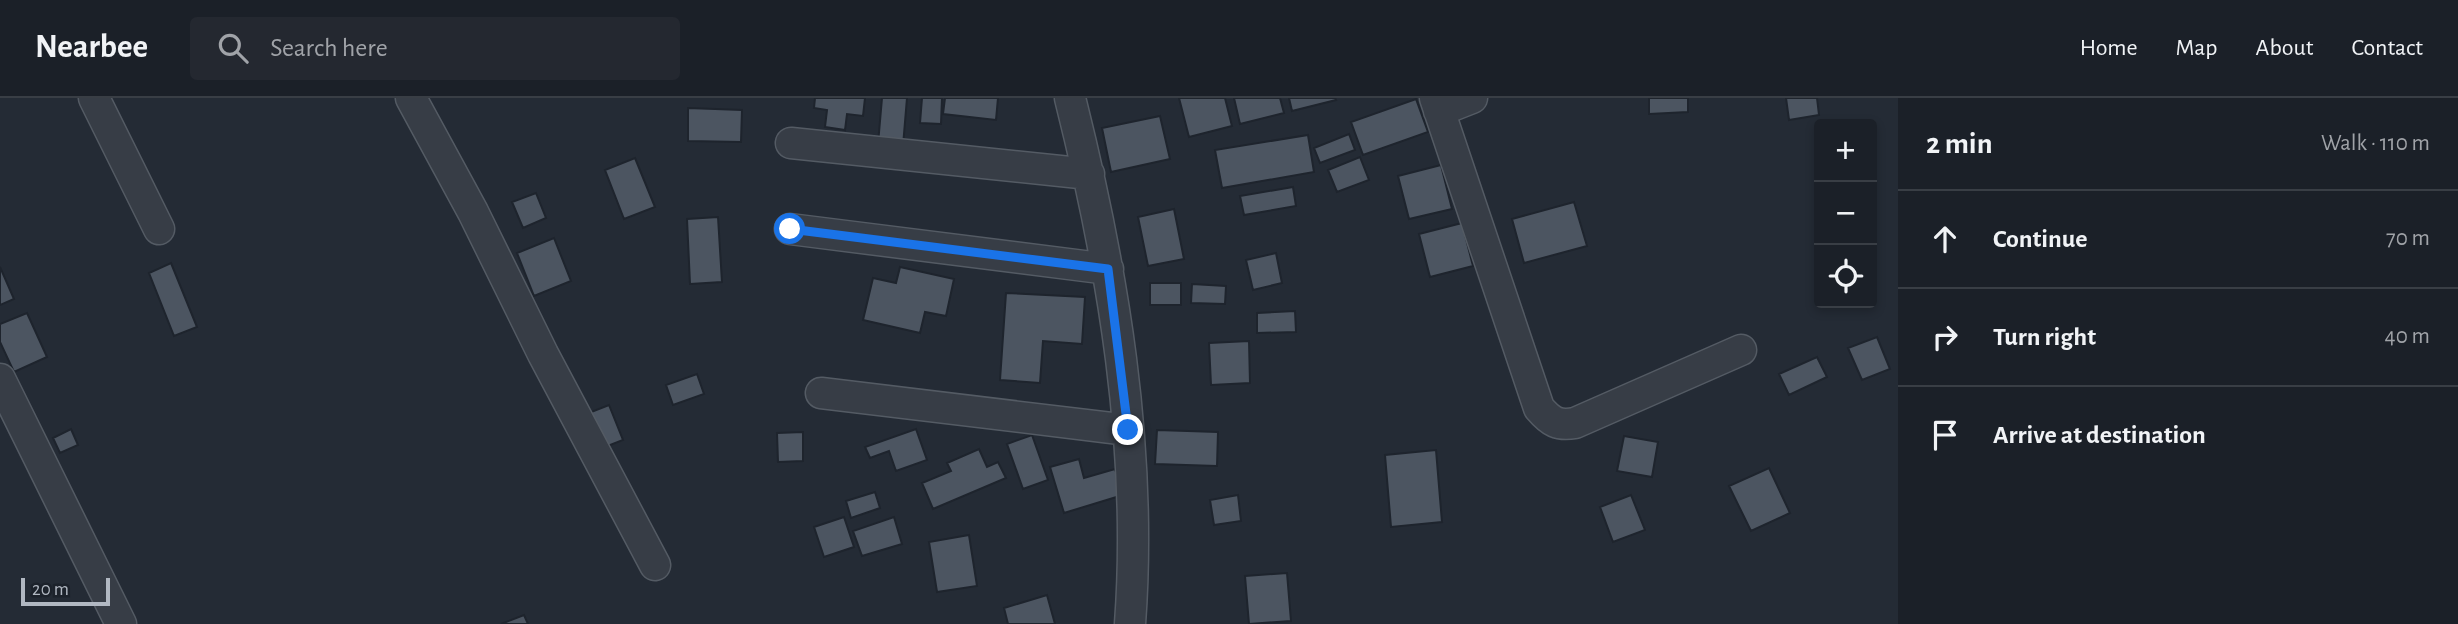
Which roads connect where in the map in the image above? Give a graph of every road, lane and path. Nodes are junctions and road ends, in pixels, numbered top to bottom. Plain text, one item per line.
1 (94, 98) edge
2 (411, 98) edge
3 (1070, 98) edge
4 (1472, 98) edge
5 (1437, 105) edge
6 (791, 143) dead end
7 (1089, 174) junction
8 (159, 229) dead end
9 (790, 229) dead end
10 (1108, 269) junction
11 (1741, 351) dead end
12 (0, 379) edge
13 (821, 393) dead end
14 (1128, 430) junction
15 (655, 565) dead end
16 (121, 624) edge
17 (1130, 624) edge

1 - 8 street
2 - 15 street
3 - 7 street
4 - 5 street
5 - 11 street
6 - 7 street
7 - 10 street
9 - 10 street
10 - 14 street
12 - 16 street
13 - 14 street
14 - 17 street

